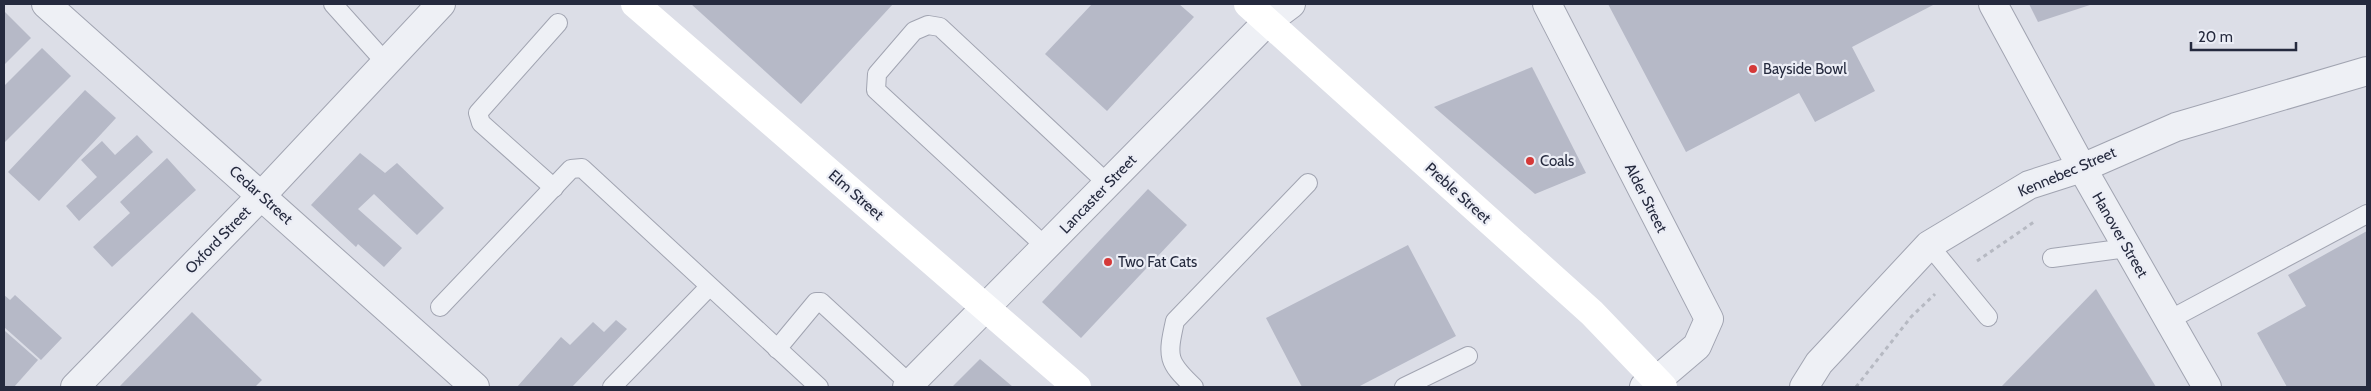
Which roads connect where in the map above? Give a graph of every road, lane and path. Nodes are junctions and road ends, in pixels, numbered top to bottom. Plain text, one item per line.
1 (46, 4) edge
2 (333, 4) edge
3 (441, 4) edge
4 (635, 4) edge
5 (1291, 4) edge
6 (1547, 4) edge
7 (1993, 4) edge
8 (1258, 13) edge
9 (558, 23) dead end
10 (385, 62) junction
11 (2367, 71) edge
12 (2082, 168) junction
13 (1308, 183) dead end
14 (1108, 184) junction
15 (554, 188) junction
16 (262, 195) junction
17 (2367, 214) edge
18 (1929, 244) junction
19 (1046, 247) junction
20 (2127, 248) junction
21 (2052, 258) dead end
22 (710, 287) junction
23 (440, 307) dead end
24 (986, 308) junction
25 (1988, 318) dead end
26 (2170, 320) junction
27 (777, 349) junction
28 (1468, 356) dead end
29 (1654, 385) edge
30 (909, 386) edge
31 (75, 387) edge
32 (475, 387) edge
33 (612, 387) edge
34 (818, 387) edge
35 (1077, 387) edge
36 (1194, 387) edge
37 (1404, 387) edge
38 (1804, 387) edge
39 (2207, 387) edge

1 - 16 street, Cedar Street
2 - 10 lane
3 - 10 street, Oxford Street
4 - 24 main road, Elm Street
5 - 8 street, Lancaster Street
6 - 29 street, Alder Street
7 - 12 street, Hanover Street
8 - 14 street, Lancaster Street
8 - 29 main road, Preble Street
9 - 15 lane
10 - 16 street, Oxford Street
11 - 12 street, Kennebec Street
12 - 18 street, Kennebec Street
12 - 20 street, Hanover Street
13 - 36 lane
14 - 19 street, Lancaster Street
14 - 19 lane
15 - 22 lane
15 - 23 lane
16 - 31 street, Oxford Street
16 - 32 street, Cedar Street
17 - 26 lane
18 - 25 lane
18 - 38 street, Kennebec Street
19 - 24 street, Lancaster Street
20 - 21 lane
20 - 26 street, Hanover Street
22 - 27 lane
22 - 33 lane
24 - 30 street, Lancaster Street
24 - 35 main road, Elm Street
26 - 39 street, Hanover Street
27 - 30 lane
27 - 34 lane
28 - 37 lane

